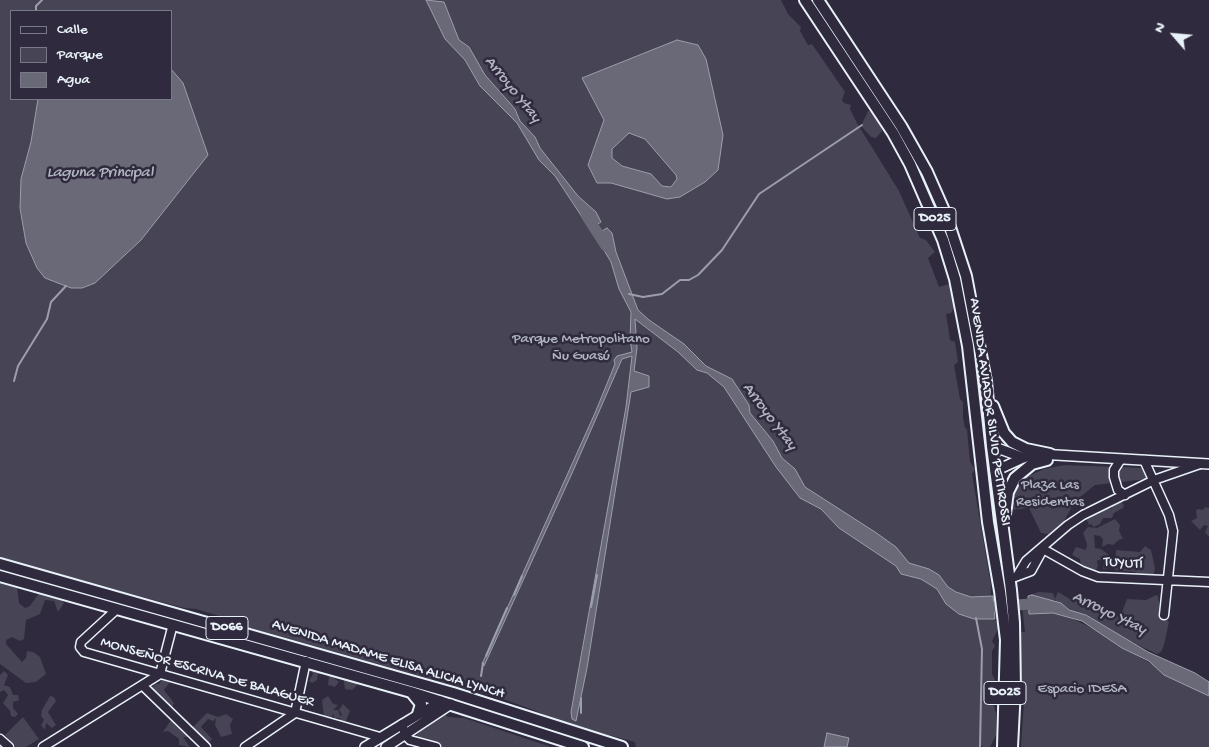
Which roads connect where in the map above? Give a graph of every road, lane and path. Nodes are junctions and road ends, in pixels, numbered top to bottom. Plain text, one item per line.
1 (805, 0) edge
2 (818, 0) edge
3 (968, 346) junction
4 (986, 381) junction
5 (992, 446) junction
6 (1048, 457) junction
7 (1023, 458) junction
8 (1121, 459) junction
9 (1144, 460) junction
10 (1206, 464) edge
11 (995, 471) junction
12 (1154, 480) junction
13 (1125, 494) junction
14 (1003, 535) junction
15 (991, 536) junction
16 (1043, 549) junction
17 (0, 564) edge
18 (0, 576) edge
19 (1013, 577) junction
20 (1168, 580) junction
21 (1209, 582) edge
22 (1006, 591) junction
23 (118, 609) junction
24 (1164, 615) dead end
25 (173, 624) junction
26 (1009, 625) junction
27 (1006, 640) junction
28 (1014, 650) junction
29 (306, 662) junction
30 (160, 674) junction
31 (143, 686) junction
32 (411, 692) junction
33 (446, 703) junction
34 (501, 709) junction
35 (295, 713) junction
36 (418, 714) junction
37 (402, 724) junction
38 (405, 735) junction
39 (380, 737) junction
40 (0, 739) edge
41 (569, 745) edge
42 (9, 747) edge
43 (43, 747) edge
44 (206, 747) edge
45 (245, 747) edge
46 (365, 747) edge
47 (386, 747) edge
48 (436, 747) edge
49 (582, 747) edge
50 (622, 747) edge
51 (997, 747) edge
52 (1003, 747) edge
53 (1012, 747) edge
54 (1019, 747) edge

1 - 3 highway, AVENIDA AVIADOR SILVIO PETTIROSSI / D025
2 - 4 highway, AVENIDA AVIADOR SILVIO PETTIROSSI / D025
3 - 5 highway
3 - 15 highway, AVENIDA AVIADOR SILVIO PETTIROSSI / D025
4 - 5 highway, AVENIDA AVIADOR SILVIO PETTIROSSI / D025
4 - 6 highway
5 - 7 main road
5 - 11 highway, AVENIDA AVIADOR SILVIO PETTIROSSI / D025
6 - 7 main road
6 - 8 main road
6 - 14 highway
7 - 11 main road
8 - 9 main road
8 - 13 street
9 - 10 main road
9 - 12 street
10 - 12 street
11 - 14 highway, AVENIDA AVIADOR SILVIO PETTIROSSI / D025
11 - 15 highway
12 - 13 street
12 - 20 street
13 - 16 street
14 - 19 highway, AVENIDA AVIADOR SILVIO PETTIROSSI / D025
15 - 22 highway, AVENIDA AVIADOR SILVIO PETTIROSSI / D025
16 - 19 street
16 - 20 street, TUYUTÍ
17 - 34 highway, AVENIDA MADAME ELISA ALICIA LYNCH / D066
18 - 23 highway, AVENIDA MADAME ELISA ALICIA LYNCH / D066
19 - 22 highway, AVENIDA AVIADOR SILVIO PETTIROSSI / D025
20 - 21 street, TUYUTÍ
20 - 24 street
22 - 26 highway, AVENIDA AVIADOR SILVIO PETTIROSSI / D025
23 - 25 highway, AVENIDA MADAME ELISA ALICIA LYNCH / D066
23 - 30 street, MONSEÑOR ESCRIVA DE BALAGUER
25 - 29 highway, AVENIDA MADAME ELISA ALICIA LYNCH / D066
25 - 30 street
26 - 27 highway, AVENIDA AVIADOR SILVIO PETTIROSSI / D025
26 - 28 highway, AVENIDA AVIADOR SILVIO PETTIROSSI / D025
27 - 51 highway
27 - 52 highway, AVENIDA AVIADOR SILVIO PETTIROSSI / D025
28 - 53 highway, AVENIDA AVIADOR SILVIO PETTIROSSI / D025
28 - 54 highway
29 - 32 highway, AVENIDA MADAME ELISA ALICIA LYNCH / D066
29 - 35 street
30 - 31 street
30 - 35 street, MONSEÑOR ESCRIVA DE BALAGUER
31 - 43 street
31 - 44 street
32 - 33 highway, AVENIDA MADAME ELISA ALICIA LYNCH / D066
32 - 36 highway
33 - 34 highway
33 - 36 main road
33 - 38 main road
33 - 41 highway, AVENIDA MADAME ELISA ALICIA LYNCH / D066
34 - 50 highway, AVENIDA MADAME ELISA ALICIA LYNCH / D066
35 - 39 street, MONSEÑOR ESCRIVA DE BALAGUER
35 - 45 street
36 - 37 main road
37 - 38 street
37 - 39 main road
38 - 47 main road
38 - 48 street
39 - 46 main road
40 - 42 street
41 - 49 highway, AVENIDA MADAME ELISA ALICIA LYNCH / D066

